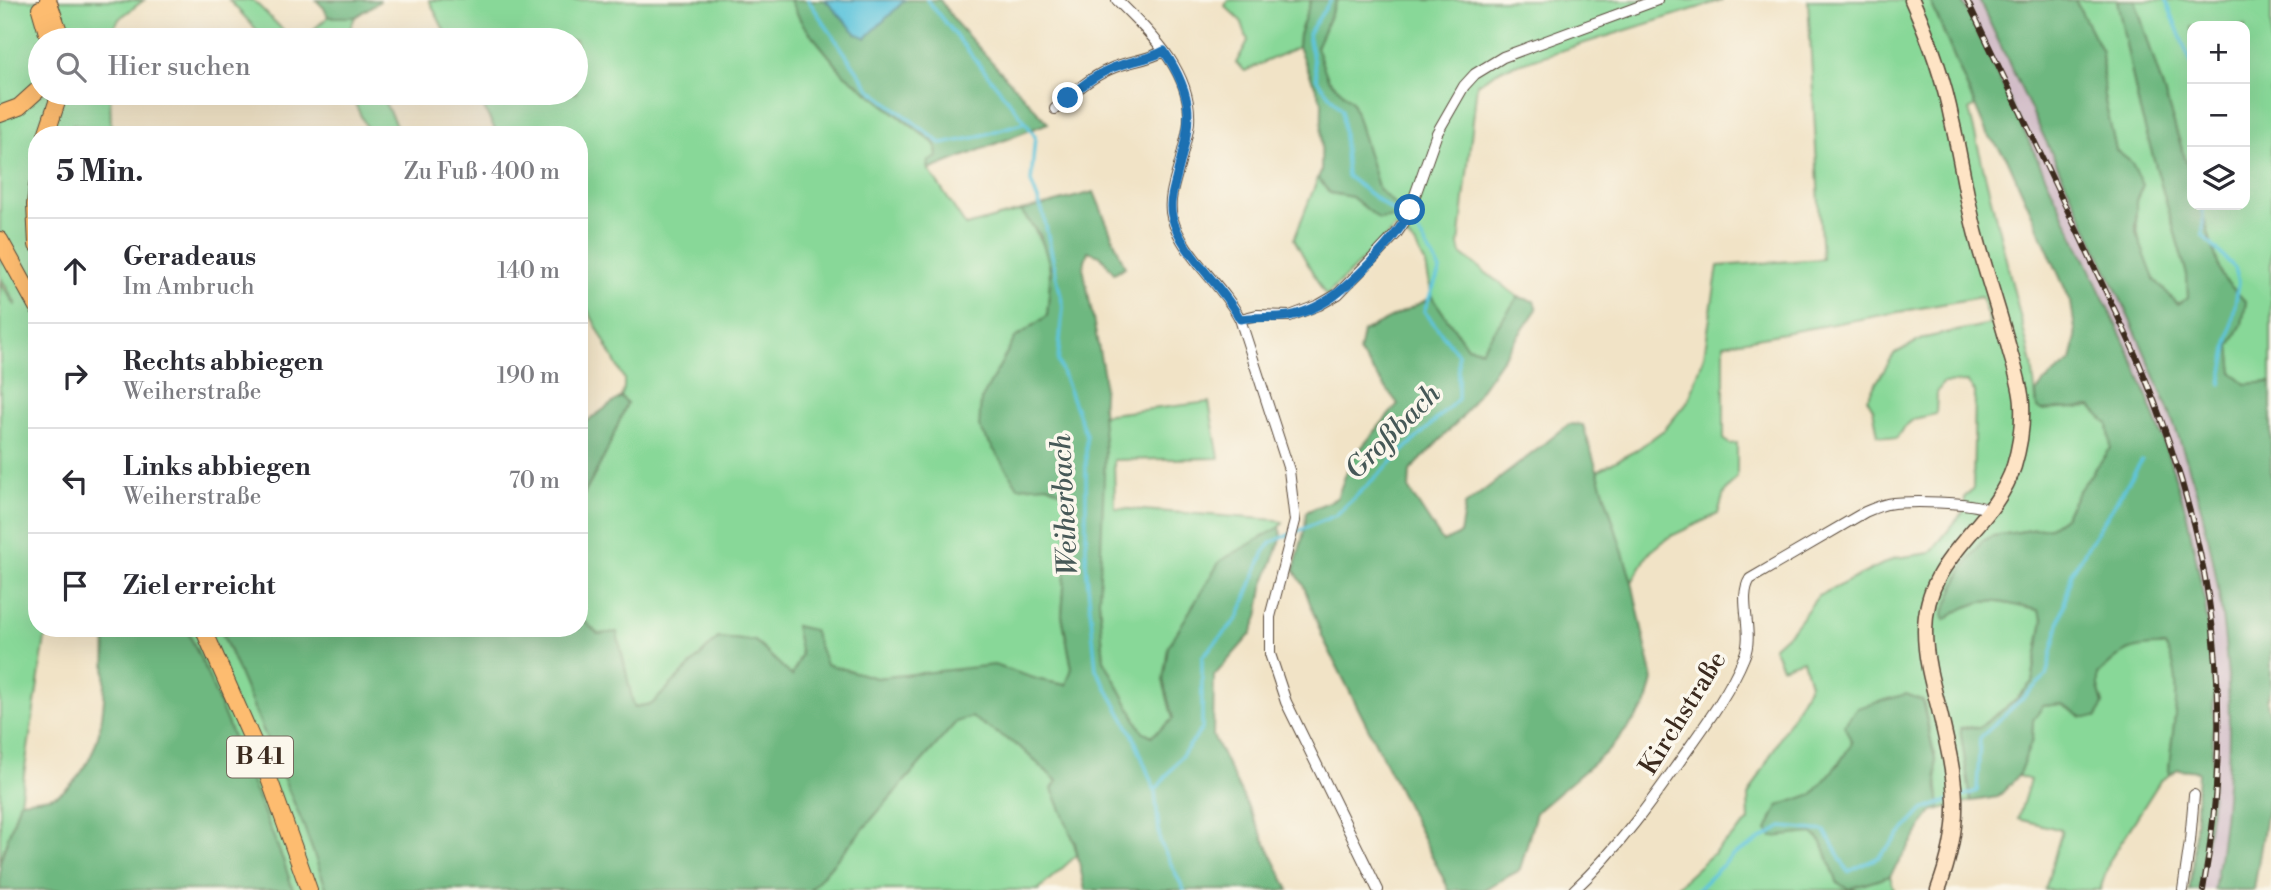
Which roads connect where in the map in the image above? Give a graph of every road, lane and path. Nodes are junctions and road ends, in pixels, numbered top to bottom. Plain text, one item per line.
1 (37, 0) edge
2 (48, 0) edge
3 (1117, 0) edge
4 (1657, 0) edge
5 (1912, 0) edge
6 (45, 28) edge
7 (58, 28) edge
8 (1164, 51) junction
9 (28, 99) edge
10 (56, 105) edge
11 (1055, 108) dead end
12 (0, 114) edge
13 (50, 126) edge
14 (0, 240) edge
15 (28, 291) edge
16 (1240, 319) junction
17 (1988, 510) junction
18 (207, 637) edge
19 (2194, 795) dead end
20 (309, 890) edge
21 (1378, 890) edge
22 (1574, 890) edge
23 (1938, 890) edge
24 (2183, 890) edge

1 - 6 highway
2 - 7 highway
3 - 8 street
4 - 16 street
5 - 17 main road
8 - 11 street
8 - 16 street
9 - 12 highway
10 - 13 highway
14 - 15 highway
16 - 21 street
17 - 22 street, Kirchstraße
17 - 23 main road
18 - 20 highway, B 41
19 - 24 street

